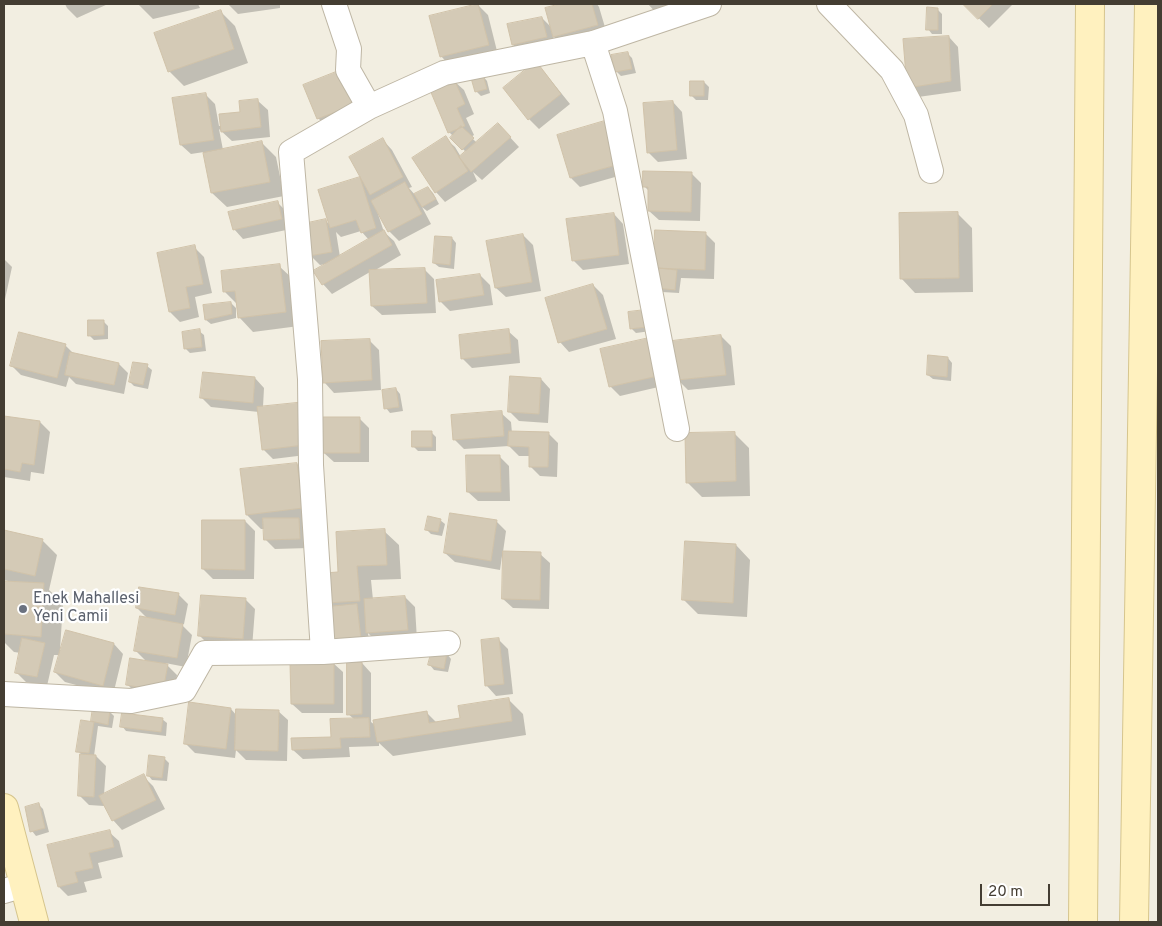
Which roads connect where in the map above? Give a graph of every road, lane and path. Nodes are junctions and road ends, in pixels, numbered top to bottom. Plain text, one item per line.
1 (334, 4) edge
2 (709, 4) edge
3 (829, 4) edge
4 (1090, 4) edge
5 (1149, 4) edge
6 (594, 43) junction
7 (369, 107) junction
8 (931, 171) dead end
9 (676, 429) dead end
10 (448, 643) dead end
11 (323, 652) junction
12 (4, 694) edge
13 (4, 808) edge
14 (14, 888) edge
15 (34, 922) edge
16 (1083, 922) edge
17 (1134, 922) edge

1 - 7 street
2 - 6 street
3 - 8 street
4 - 16 main road
5 - 17 main road
6 - 7 street
6 - 9 street
7 - 11 street
10 - 11 street
11 - 12 street
13 - 14 main road
14 - 15 main road

